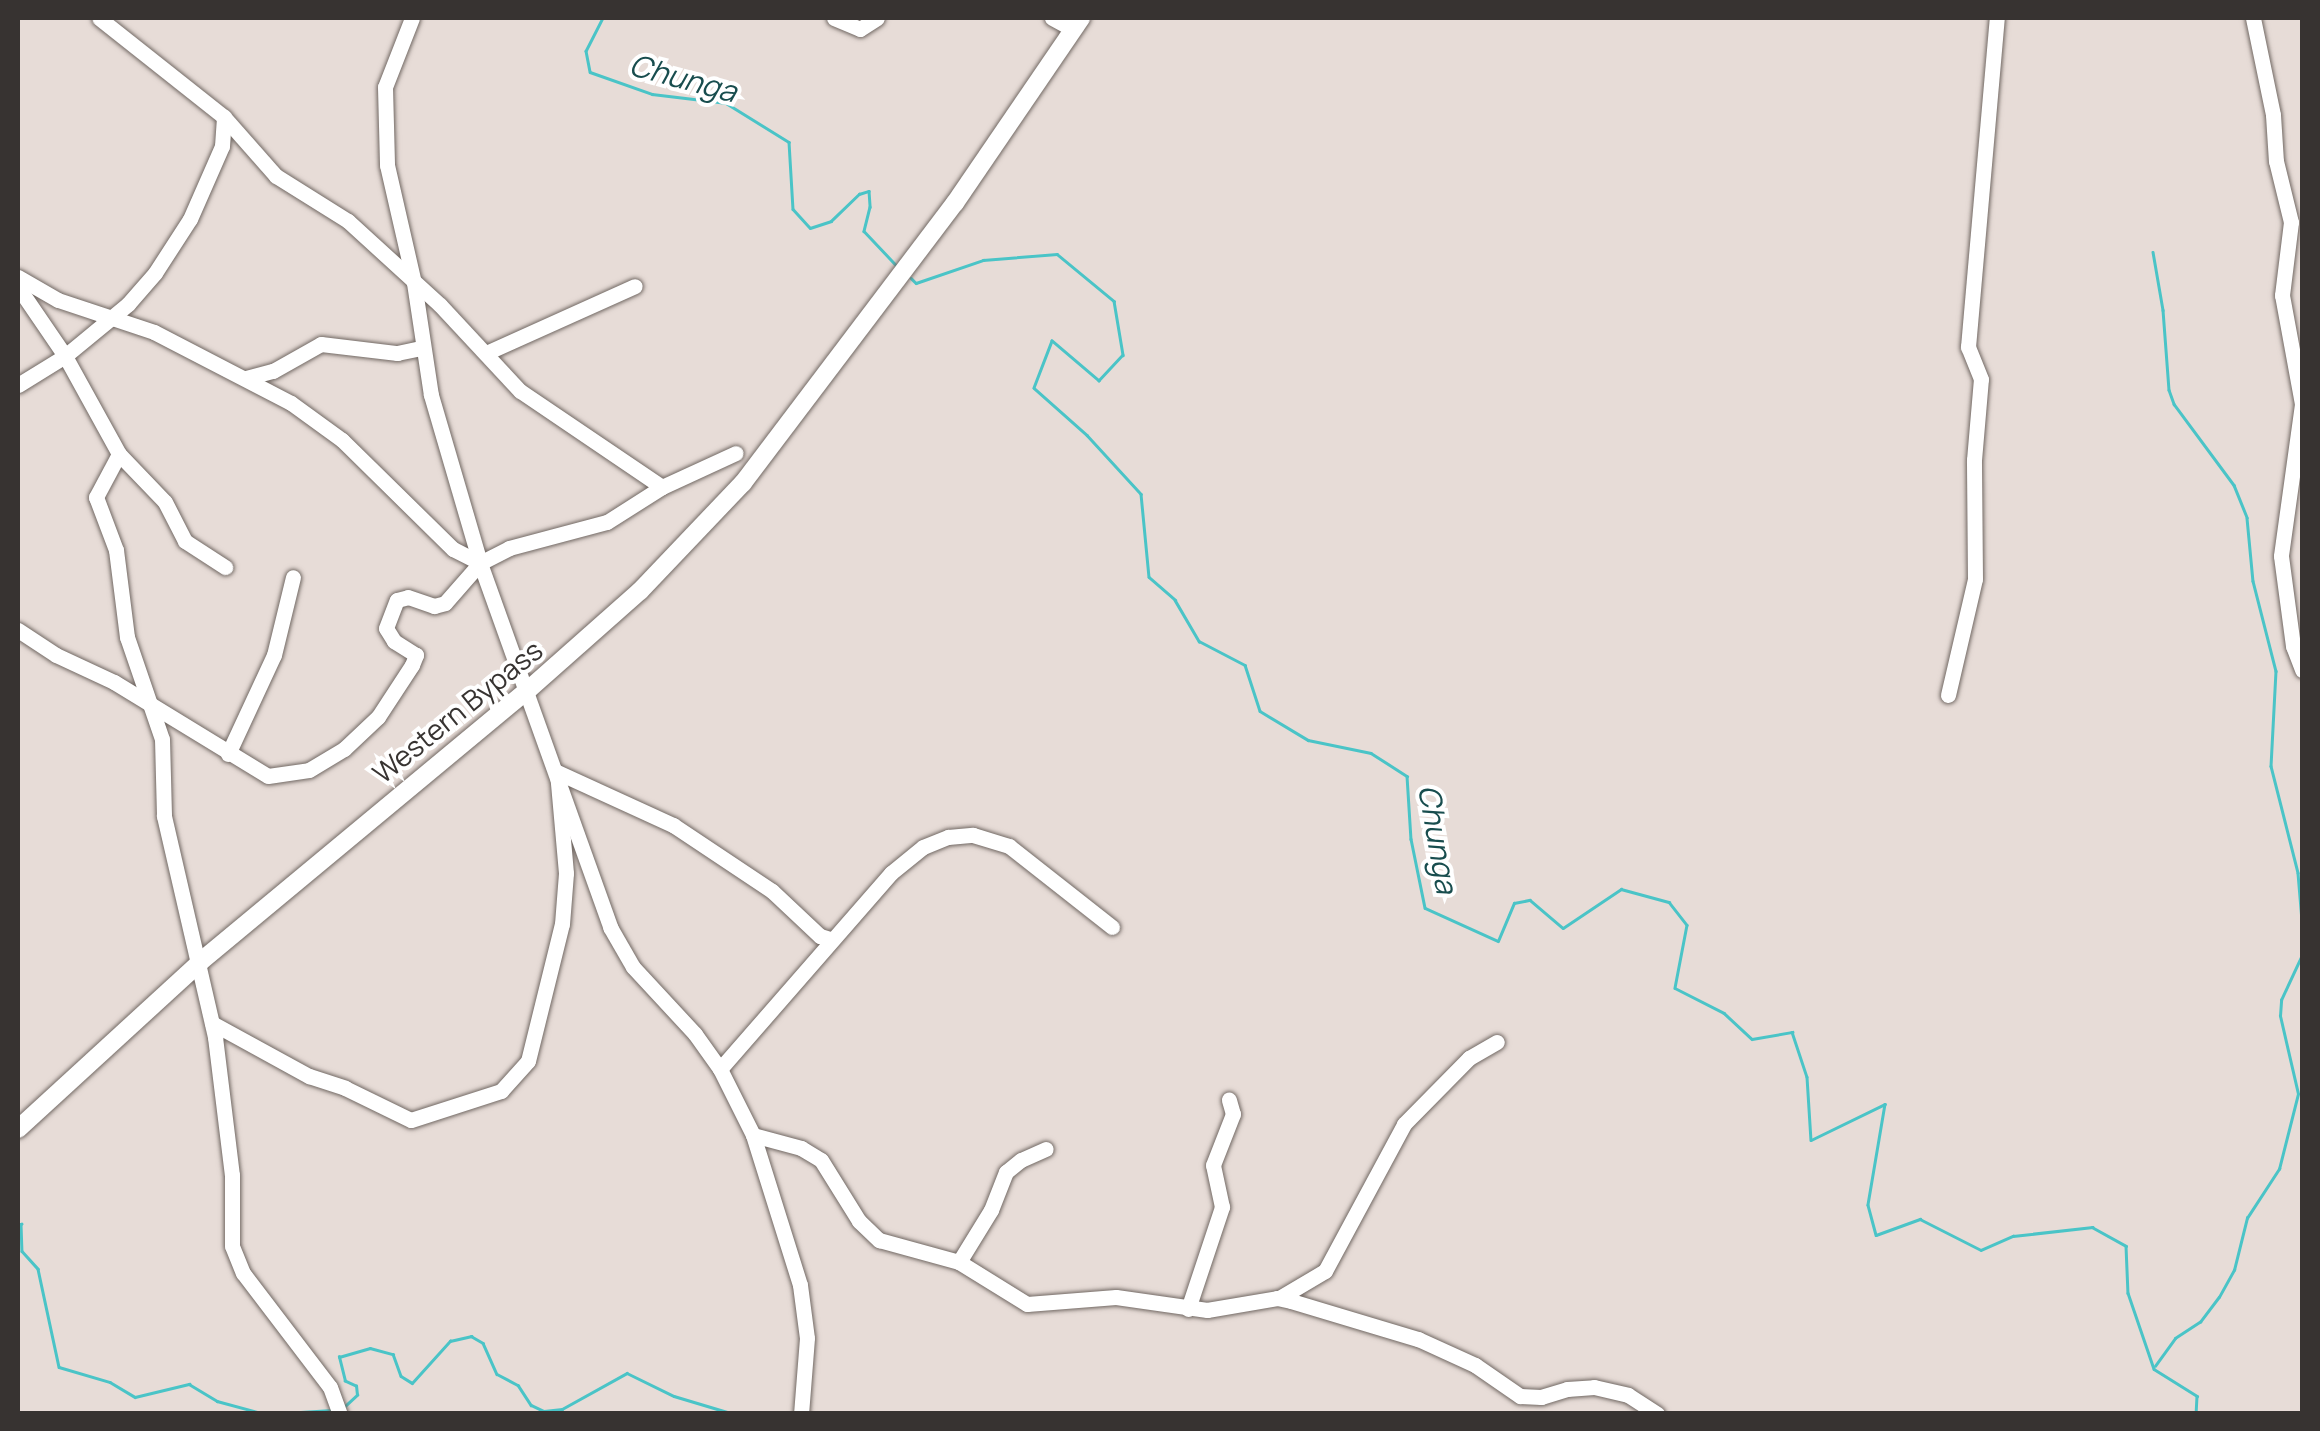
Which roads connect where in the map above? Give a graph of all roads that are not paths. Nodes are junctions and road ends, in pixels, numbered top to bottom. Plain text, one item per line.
1 (99, 18) edge
2 (412, 18) edge
3 (834, 18) edge
4 (876, 18) edge
5 (1052, 18) edge
6 (1997, 18) edge
7 (2254, 18) edge
8 (1077, 23) edge
9 (224, 117) junction
10 (18, 277) edge
11 (414, 284) junction
12 (635, 286) dead end
13 (18, 288) edge
14 (112, 315) junction
15 (421, 348) junction
16 (486, 353) junction
17 (65, 356) junction
18 (246, 378) junction
19 (18, 385) edge
20 (119, 454) junction
21 (736, 454) dead end
22 (662, 486) junction
23 (480, 563) junction
24 (225, 567) dead end
25 (292, 578) dead end
26 (18, 630) edge
27 (2302, 670) edge
28 (528, 690) junction
29 (1948, 695) dead end
30 (153, 707) junction
31 (228, 754) junction
32 (558, 772) junction
33 (1112, 927) dead end
34 (830, 939) junction
35 (200, 962) junction
36 (212, 1024) junction
37 (1497, 1042) dead end
38 (720, 1069) junction
39 (1229, 1100) dead end
40 (18, 1129) edge
41 (753, 1135) junction
42 (1046, 1149) dead end
43 (959, 1262) junction
44 (1277, 1298) junction
45 (1188, 1309) junction
46 (340, 1414) edge
47 (801, 1414) edge
48 (1657, 1414) edge

1 - 9 street
2 - 11 street
3 - 4 street
5 - 8 street
6 - 29 street
7 - 27 street
8 - 28 main road, Western Bypass
9 - 11 street
9 - 14 street
10 - 14 street
11 - 15 street
11 - 16 street
12 - 16 street
13 - 17 street
14 - 17 street
14 - 18 street
15 - 18 street
15 - 23 street
16 - 22 street
17 - 19 street
17 - 20 street
18 - 23 street
20 - 24 street
20 - 30 street
21 - 22 street
22 - 23 street
23 - 28 street
23 - 31 street
25 - 31 street
26 - 30 street
28 - 32 street
28 - 35 main road, Western Bypass
30 - 31 street
30 - 35 street
32 - 34 street
32 - 36 street
32 - 38 street
33 - 34 street
34 - 38 street
35 - 36 street
35 - 40 main road, Western Bypass
36 - 46 street
37 - 44 street
38 - 41 street
39 - 45 street
41 - 43 street
41 - 47 street
42 - 43 street
43 - 45 street
44 - 45 street
44 - 48 street

